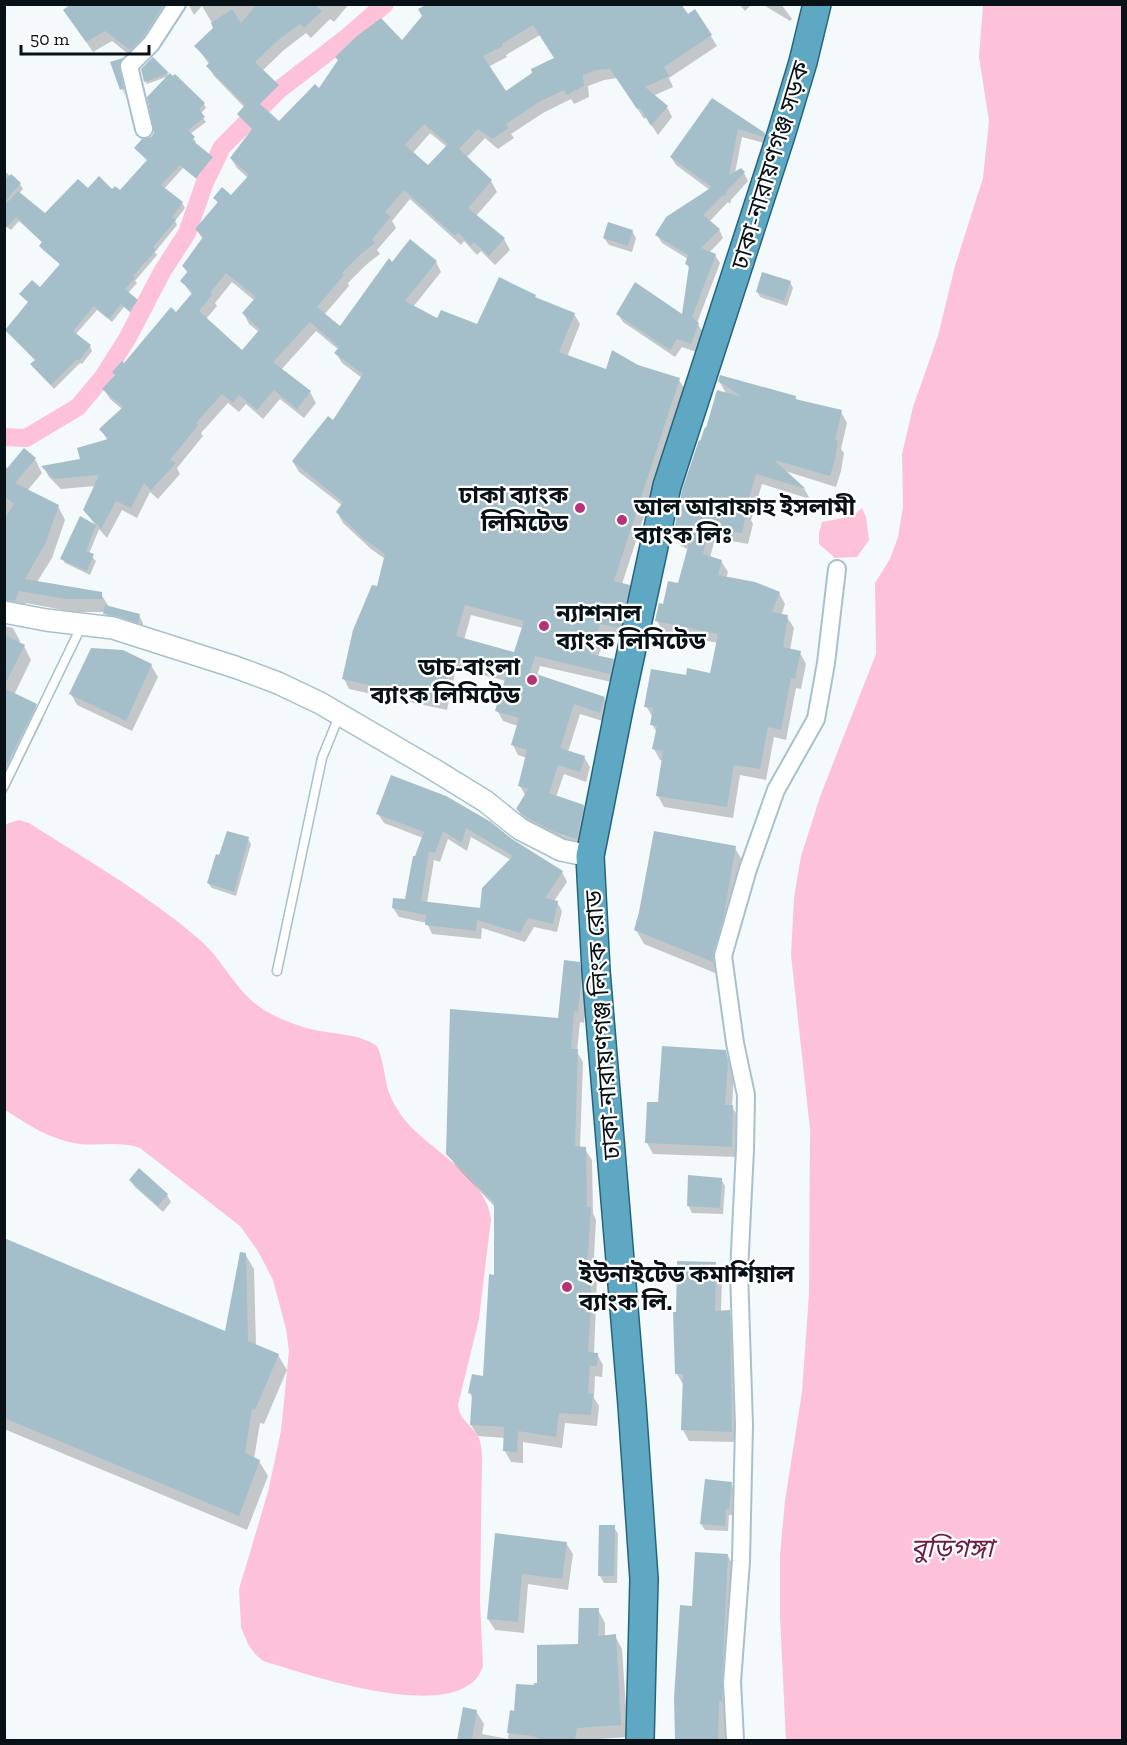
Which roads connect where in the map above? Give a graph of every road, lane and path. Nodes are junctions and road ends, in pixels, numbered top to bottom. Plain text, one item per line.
1 (177, 4) edge
2 (817, 4) edge
3 (144, 129) dead end
4 (721, 325) joint
5 (837, 569) dead end
6 (4, 612) edge
7 (82, 625) junction
8 (340, 715) junction
9 (4, 786) edge
10 (590, 856) junction
11 (277, 972) dead end
12 (640, 1740) edge
13 (735, 1740) edge

1 - 3 street
2 - 4 highway, ঢাকা-নারায়ণগঞ্জ সড়ক
4 - 10 highway, ঢাকা-নারায়ণগঞ্জ লিংক রোড
5 - 13 street
6 - 7 street
7 - 8 street
7 - 9 lane
8 - 10 street
8 - 11 lane
10 - 12 highway, ঢাকা-নারায়ণগঞ্জ লিংক রোড

